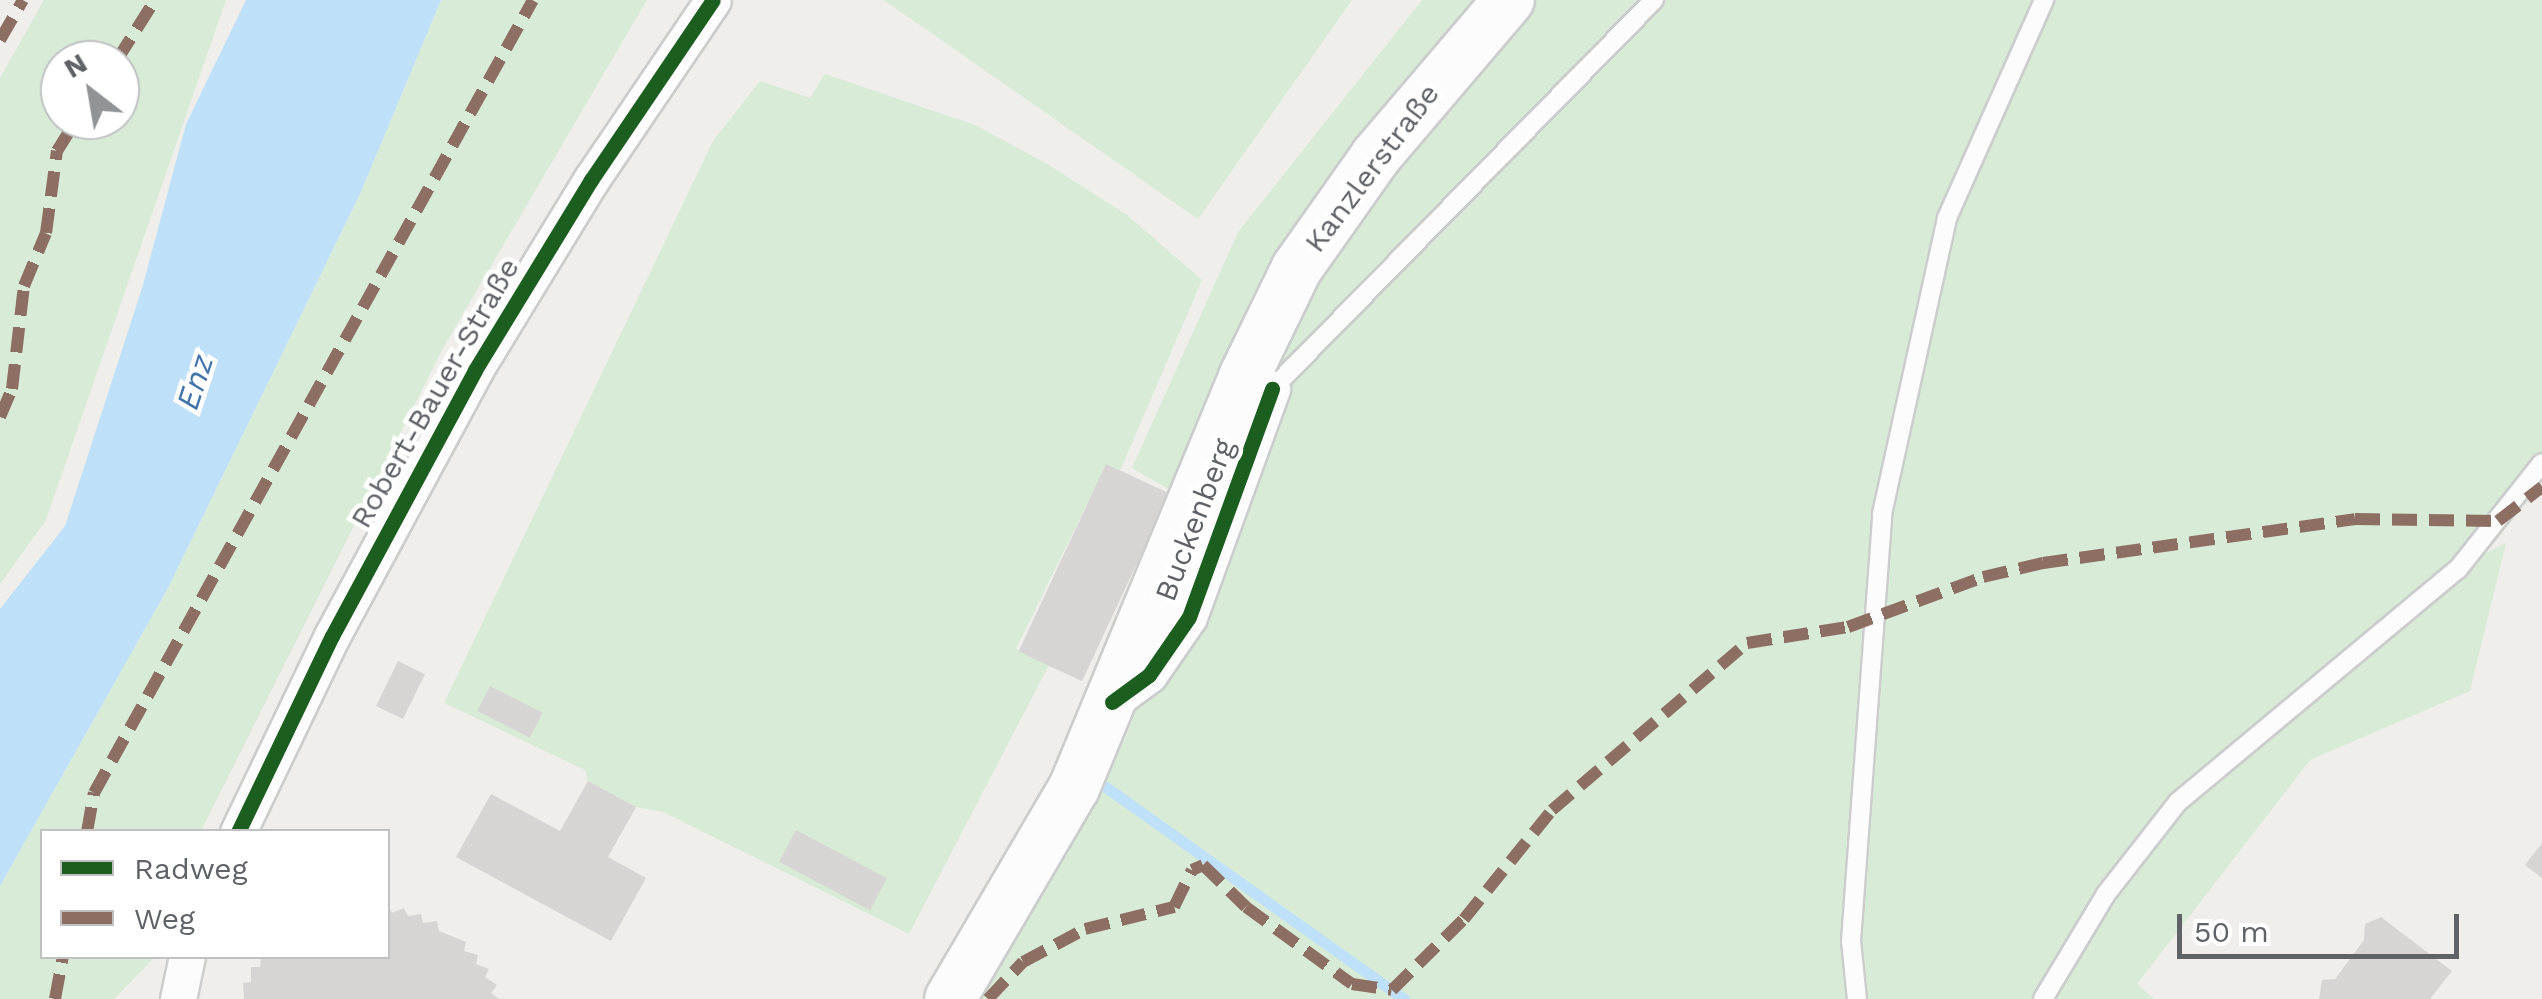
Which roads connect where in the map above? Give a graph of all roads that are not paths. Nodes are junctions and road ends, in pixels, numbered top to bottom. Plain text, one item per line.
1 (712, 0) edge
2 (1508, 0) edge
3 (1654, 0) edge
4 (2044, 0) edge
5 (1272, 389) joint
6 (2542, 463) edge
7 (1112, 702) junction
8 (239, 829) edge
9 (186, 959) edge
10 (178, 999) edge
11 (950, 999) edge
12 (1856, 999) edge
13 (2042, 999) edge

1 - 8 street, Robert-Bauer-Straße
2 - 7 main road, Kanzlerstraße
3 - 5 lane
4 - 12 lane
5 - 7 street, Buckenberg
6 - 13 lane
7 - 11 main road, Kanzlerstraße
9 - 10 street

